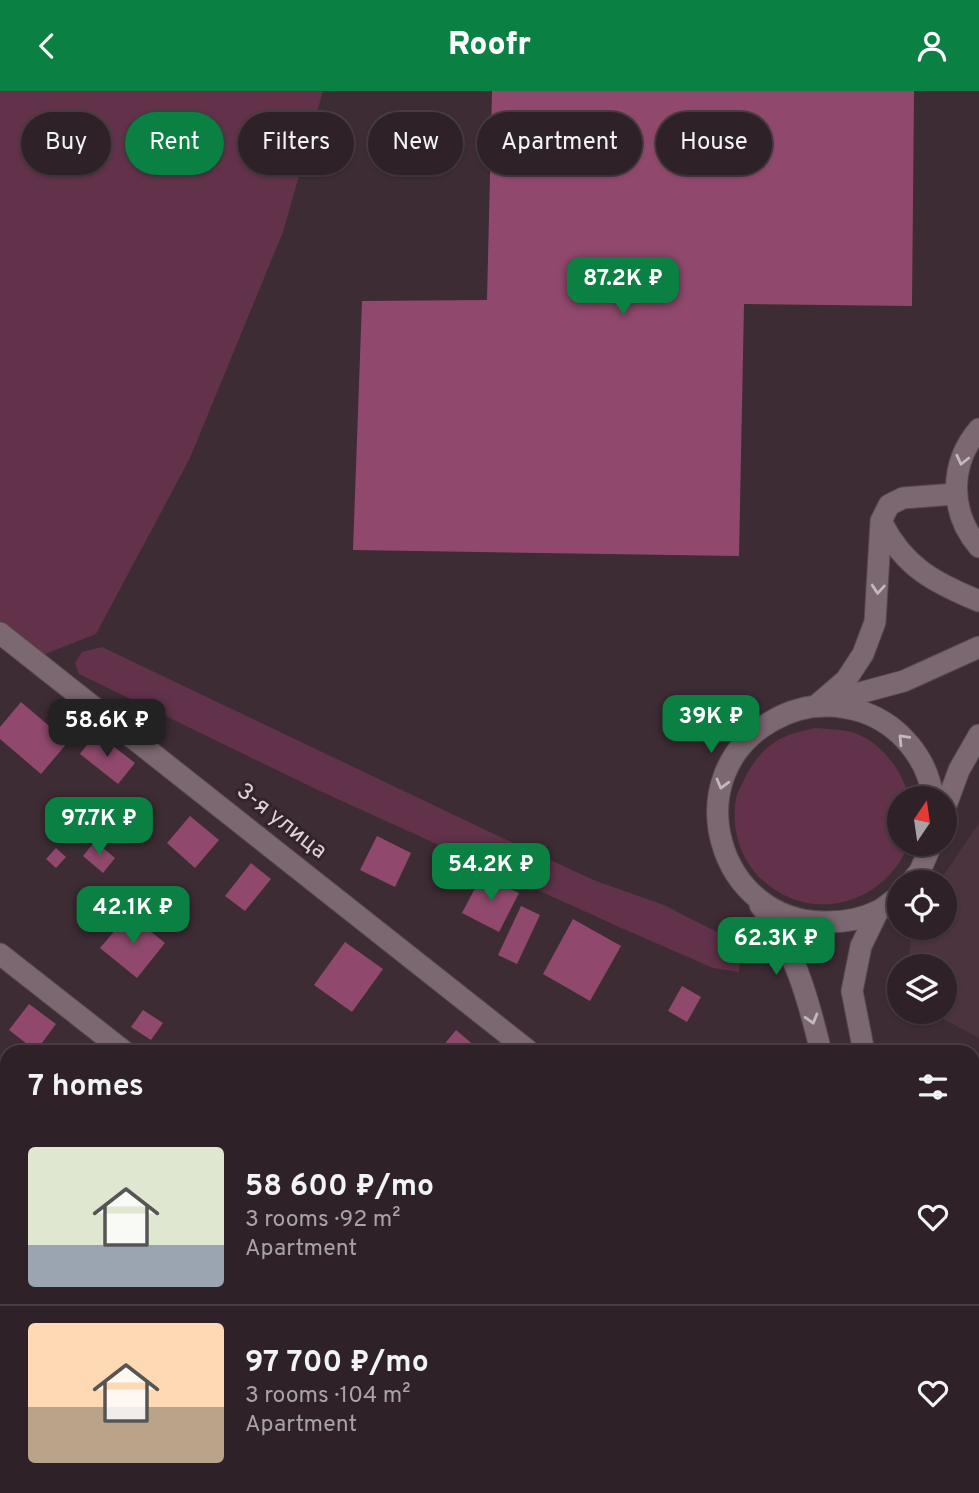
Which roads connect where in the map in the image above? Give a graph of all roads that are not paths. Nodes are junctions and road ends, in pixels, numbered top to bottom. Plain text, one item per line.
1 (979, 429) edge
2 (955, 494) junction
3 (881, 521) junction
4 (979, 547) edge
5 (979, 601) edge
6 (0, 633) edge
7 (979, 647) edge
8 (817, 705) junction
9 (979, 735) edge
10 (931, 786) edge
11 (953, 786) edge
12 (750, 893) junction
13 (887, 904) edge
14 (878, 911) junction
15 (0, 954) edge
16 (116, 1045) edge
17 (519, 1045) edge
18 (819, 1045) edge
19 (863, 1045) edge

1 -> 2 street
2 - 3 street
2 - 4 street
3 - 5 street
3 -> 8 street
6 - 17 street, 3-я улица
7 - 8 street
10 -> 8 street
8 -> 12 street
9 - 11 street
12 - 14 street
12 -> 18 street
13 - 14 street
14 - 19 street
15 - 16 street

